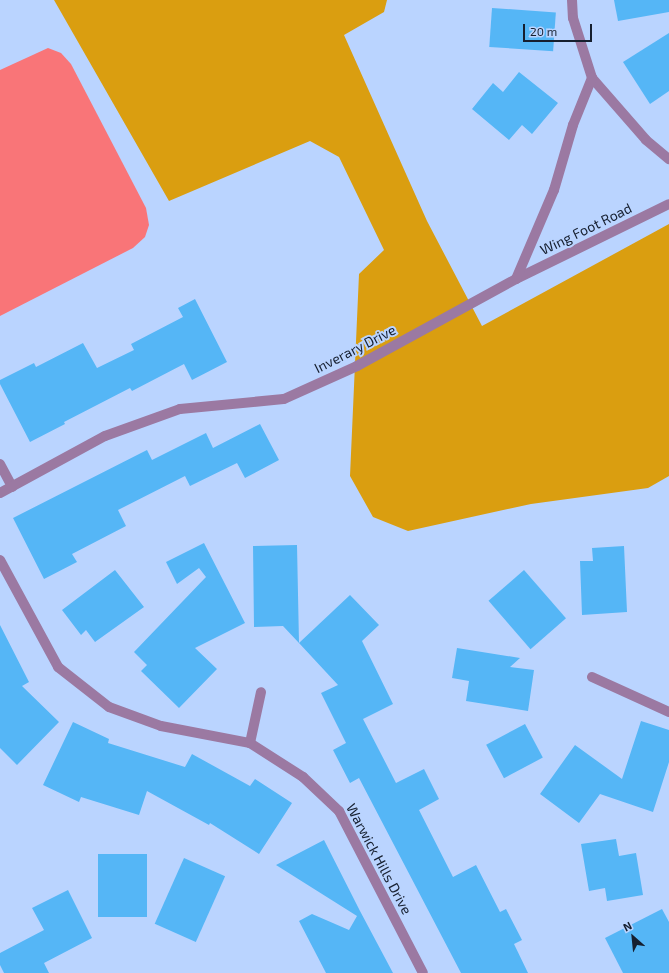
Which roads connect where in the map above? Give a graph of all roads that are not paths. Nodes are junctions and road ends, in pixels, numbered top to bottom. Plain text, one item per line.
1 (572, 0) edge
2 (592, 78) junction
3 (669, 159) edge
4 (669, 204) edge
5 (516, 278) junction
6 (0, 464) edge
7 (12, 487) junction
8 (0, 493) edge
9 (0, 560) edge
10 (592, 677) dead end
11 (261, 692) dead end
12 (669, 712) edge
13 (250, 743) junction
14 (423, 973) edge

1 - 2 street
2 - 3 street
2 - 5 street
4 - 5 street, Wing Foot Road
5 - 7 street, Inverary Drive
6 - 7 street
7 - 8 street, Inverary Drive
9 - 13 street, Warwick Hills Drive
10 - 12 street
11 - 13 street
13 - 14 street, Warwick Hills Drive

